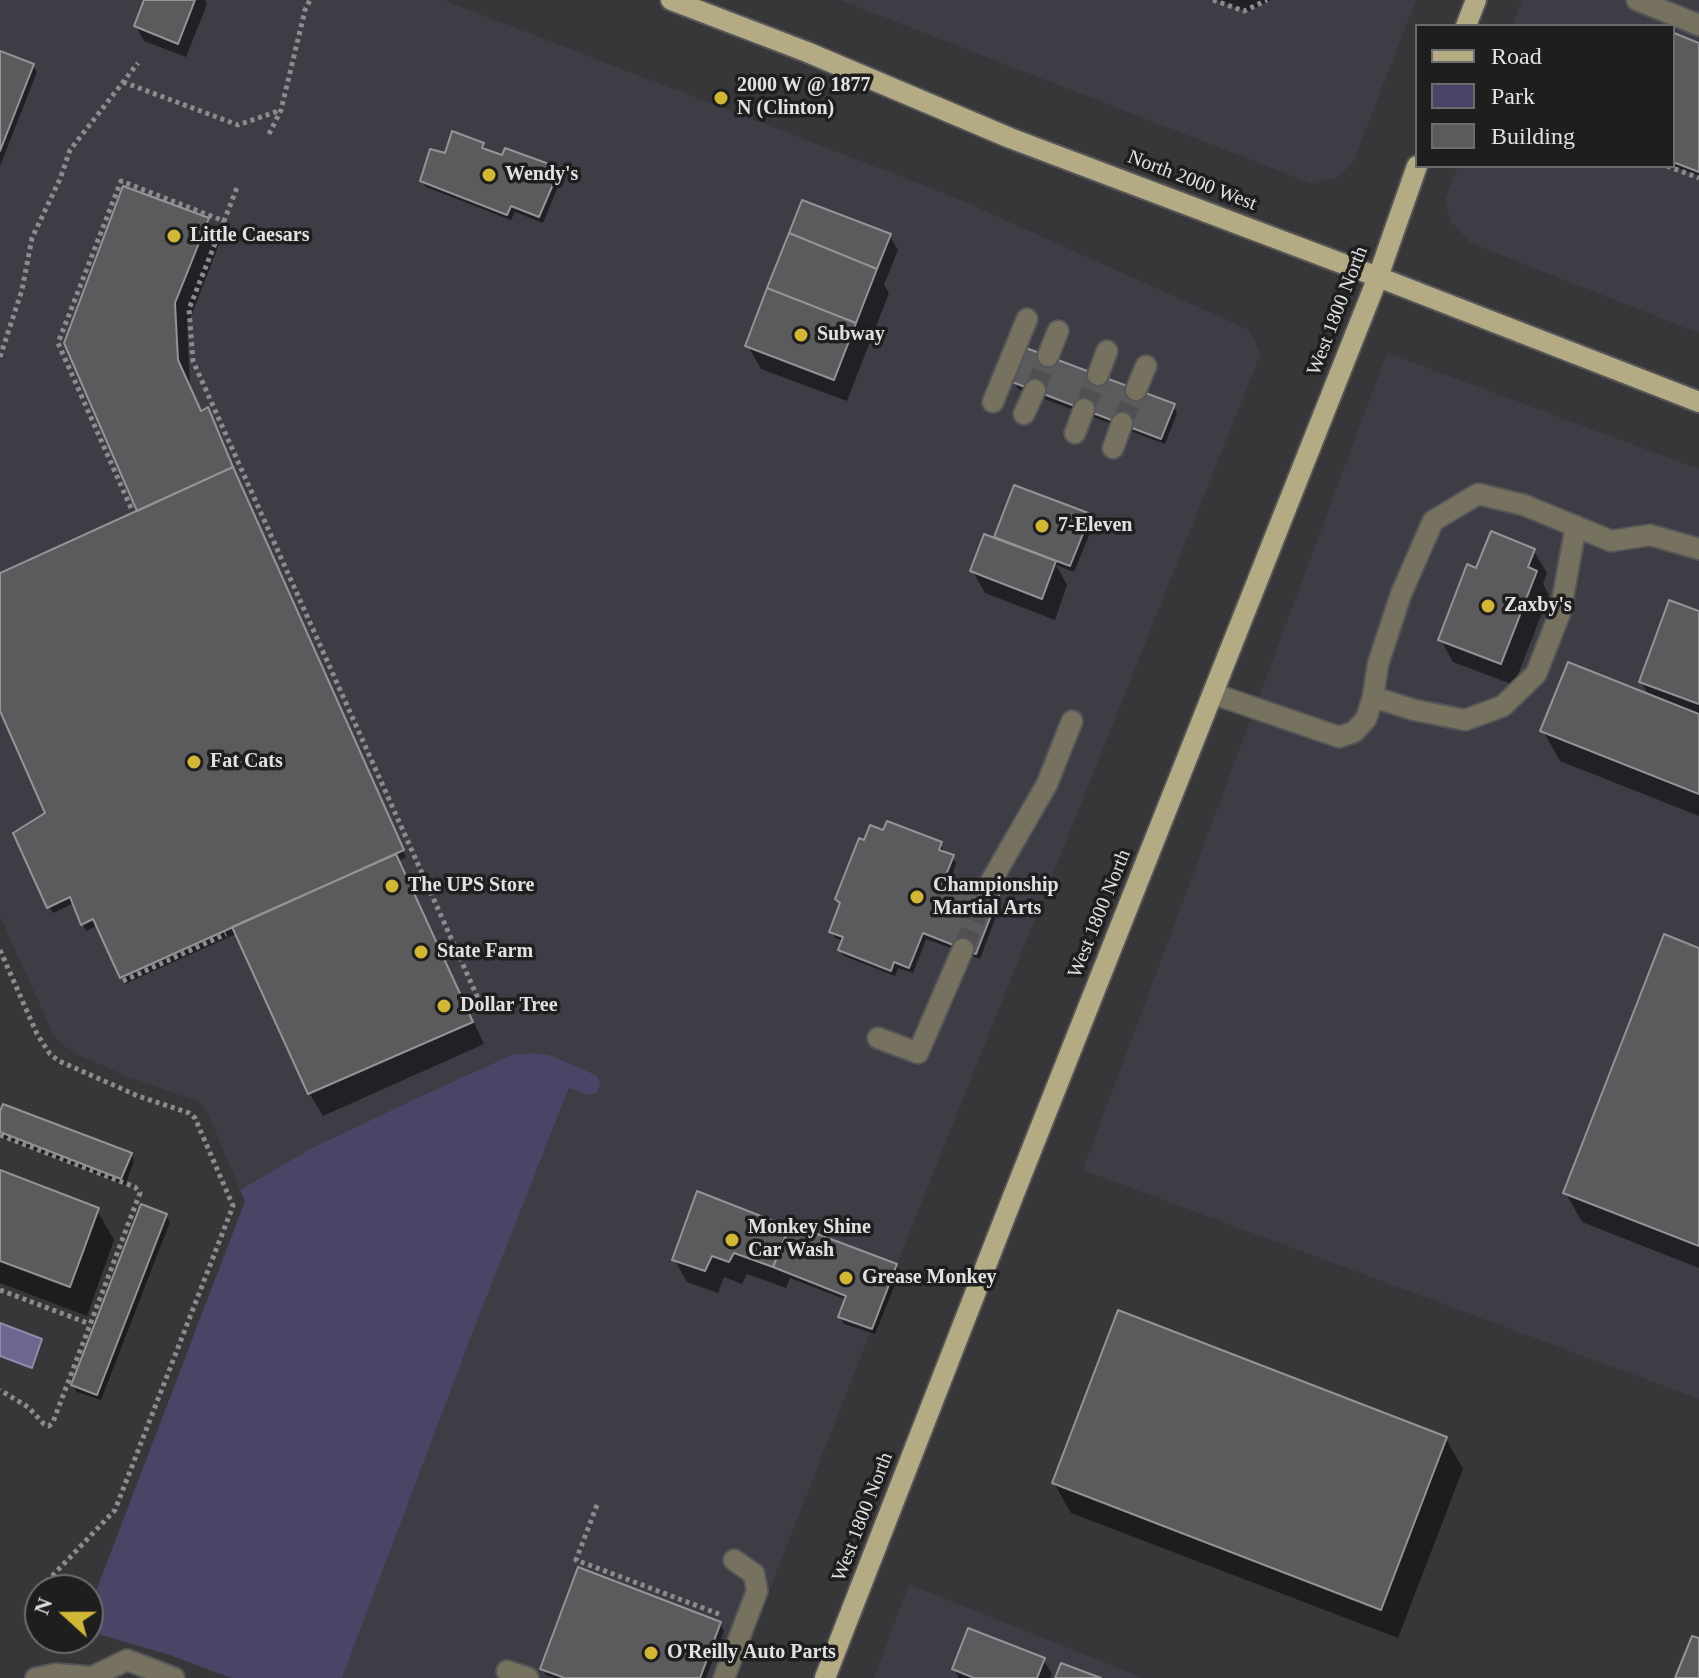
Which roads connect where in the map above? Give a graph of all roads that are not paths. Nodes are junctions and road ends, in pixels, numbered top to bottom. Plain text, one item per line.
1 (671, 0) edge
2 (1476, 0) edge
3 (1637, 0) edge
4 (1467, 24) edge
5 (1699, 25) edge
6 (1416, 168) edge
7 (1378, 277) junction
8 (1027, 319) dead end
9 (1058, 331) dead end
10 (1107, 351) dead end
11 (1048, 356) tunnel mouth
12 (1146, 366) dead end
13 (1098, 375) tunnel mouth
14 (1035, 390) tunnel mouth
15 (1136, 390) tunnel mouth
16 (993, 402) dead end
17 (1699, 402) edge
18 (1084, 409) tunnel mouth
19 (1024, 414) dead end
20 (1122, 423) tunnel mouth
21 (1075, 433) dead end
22 (1113, 448) dead end
23 (1576, 526) junction
24 (1699, 549) edge
25 (1214, 694) junction
26 (1373, 697) junction
27 (1072, 721) dead end
28 (986, 890) tunnel mouth
29 (963, 949) tunnel mouth
30 (878, 1038) dead end
31 (734, 1560) dead end
32 (507, 1671) dead end
33 (92, 1677) edge
34 (36, 1678) edge
35 (174, 1678) edge
36 (528, 1678) edge
37 (724, 1678) edge
38 (825, 1678) edge

1 - 7 main road, North 2000 West
2 - 4 main road
3 - 5 street
6 - 7 main road, West 1800 North
7 - 17 main road, North 2000 West
7 - 25 main road, West 1800 North
8 - 16 street
9 - 11 street
10 - 13 street
12 - 15 street
14 - 19 street
18 - 21 street
20 - 22 street
23 - 24 street
23 - 26 street
23 - 26 street
25 - 26 street
25 - 38 main road, West 1800 North
27 - 28 street
29 - 30 street
31 - 37 street
32 - 36 street
33 - 34 street
33 - 35 street

